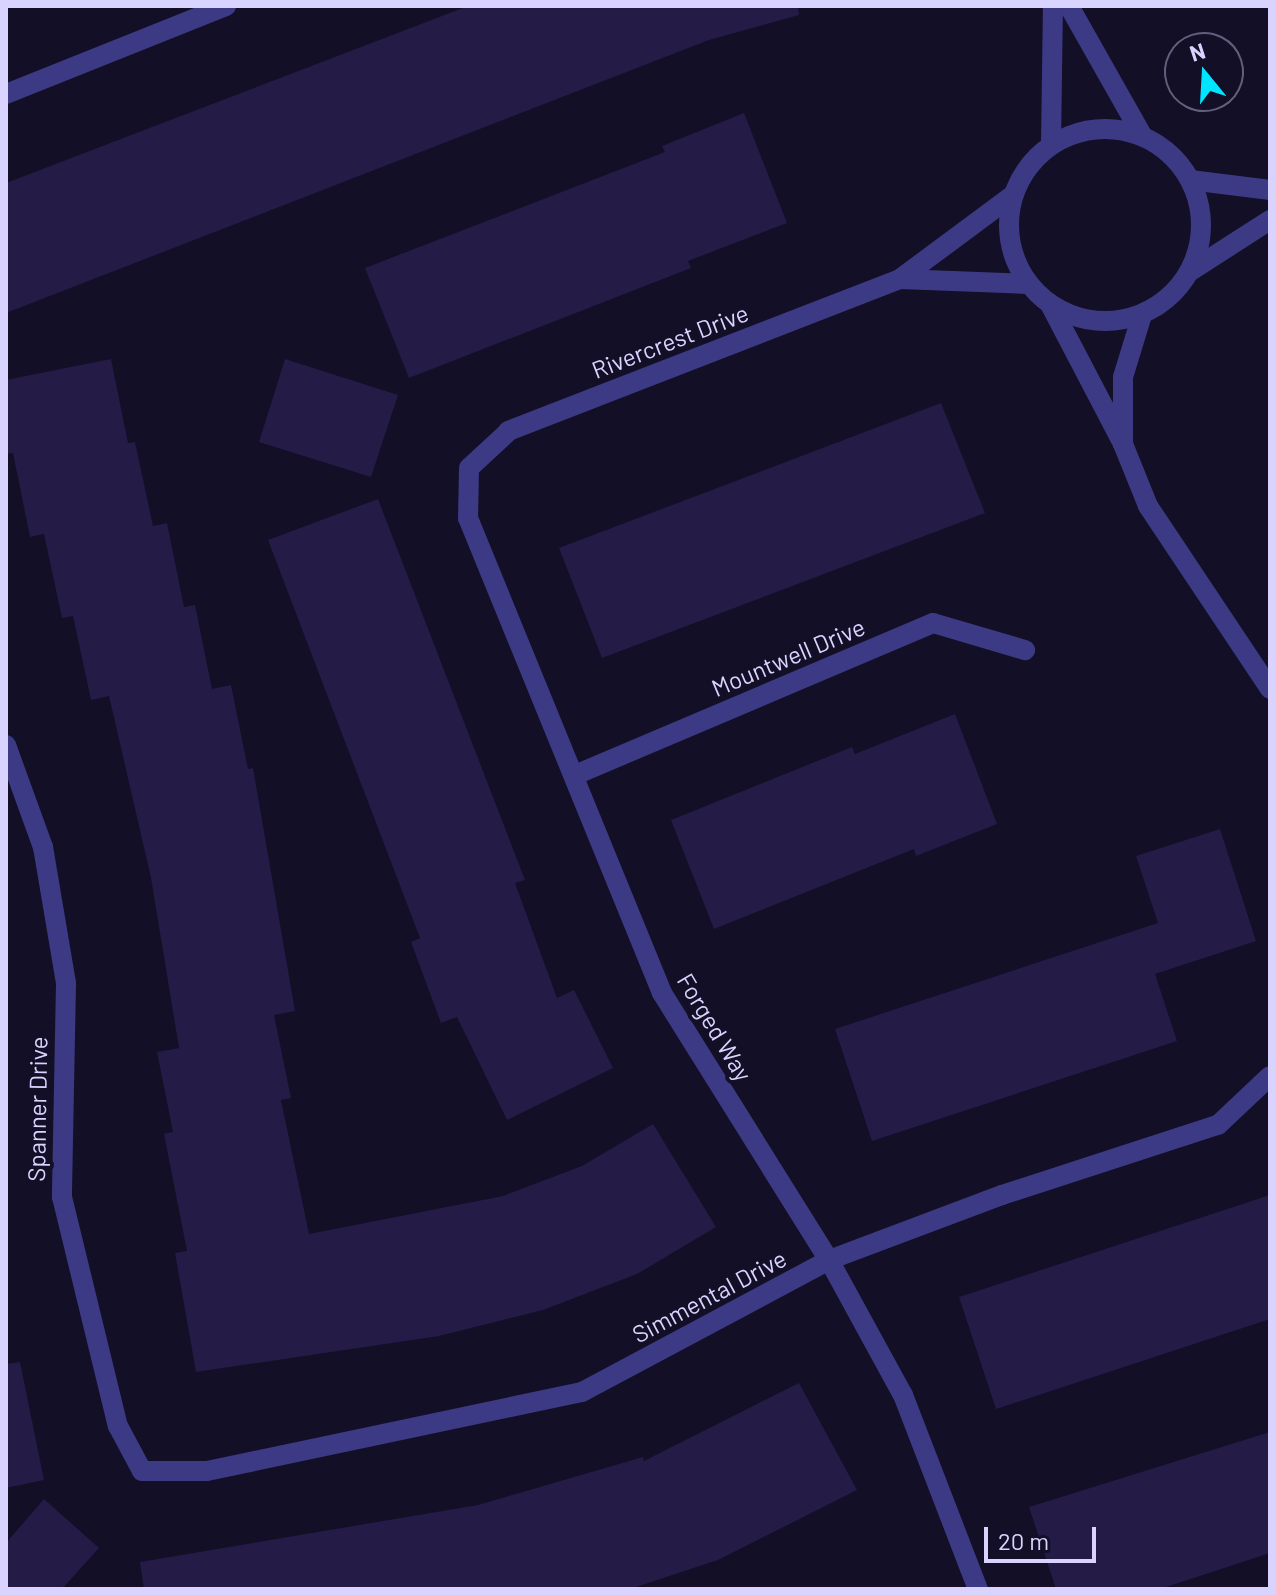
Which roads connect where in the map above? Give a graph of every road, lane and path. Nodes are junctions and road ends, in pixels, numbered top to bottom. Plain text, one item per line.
1 (226, 6) edge
2 (1053, 6) edge
3 (1069, 6) edge
4 (6, 94) edge
5 (1143, 137) junction
6 (1051, 145) junction
7 (1190, 180) junction
8 (1270, 190) edge
9 (1013, 195) junction
10 (1270, 220) edge
11 (1189, 272) junction
12 (900, 279) junction
13 (1028, 284) junction
14 (1051, 306) junction
15 (1142, 315) junction
16 (1123, 444) junction
17 (469, 468) joint
18 (1025, 650) dead end
19 (1270, 689) edge
20 (6, 745) edge
21 (575, 775) junction
22 (1270, 1076) edge
23 (829, 1260) junction
24 (142, 1471) joint
25 (978, 1589) edge

1 - 4 street
2 - 6 street
3 - 5 street
5 - 6 street
5 - 7 street
6 - 9 street
7 - 8 street
7 - 11 street
9 - 12 street, Rivercrest Drive
9 - 13 street
10 - 11 street
11 - 15 street
12 - 13 street, Rivercrest Drive
12 - 17 street, Rivercrest Drive
13 - 14 street
14 - 15 street
14 - 16 street
15 - 16 street
16 - 19 street
17 - 21 street, Forged Way
18 - 21 street, Mountwell Drive
20 - 24 street, Spanner Drive
21 - 23 street, Forged Way
22 - 23 street, Simmental Drive
23 - 24 street, Simmental Drive
23 - 25 street, Forged Way

